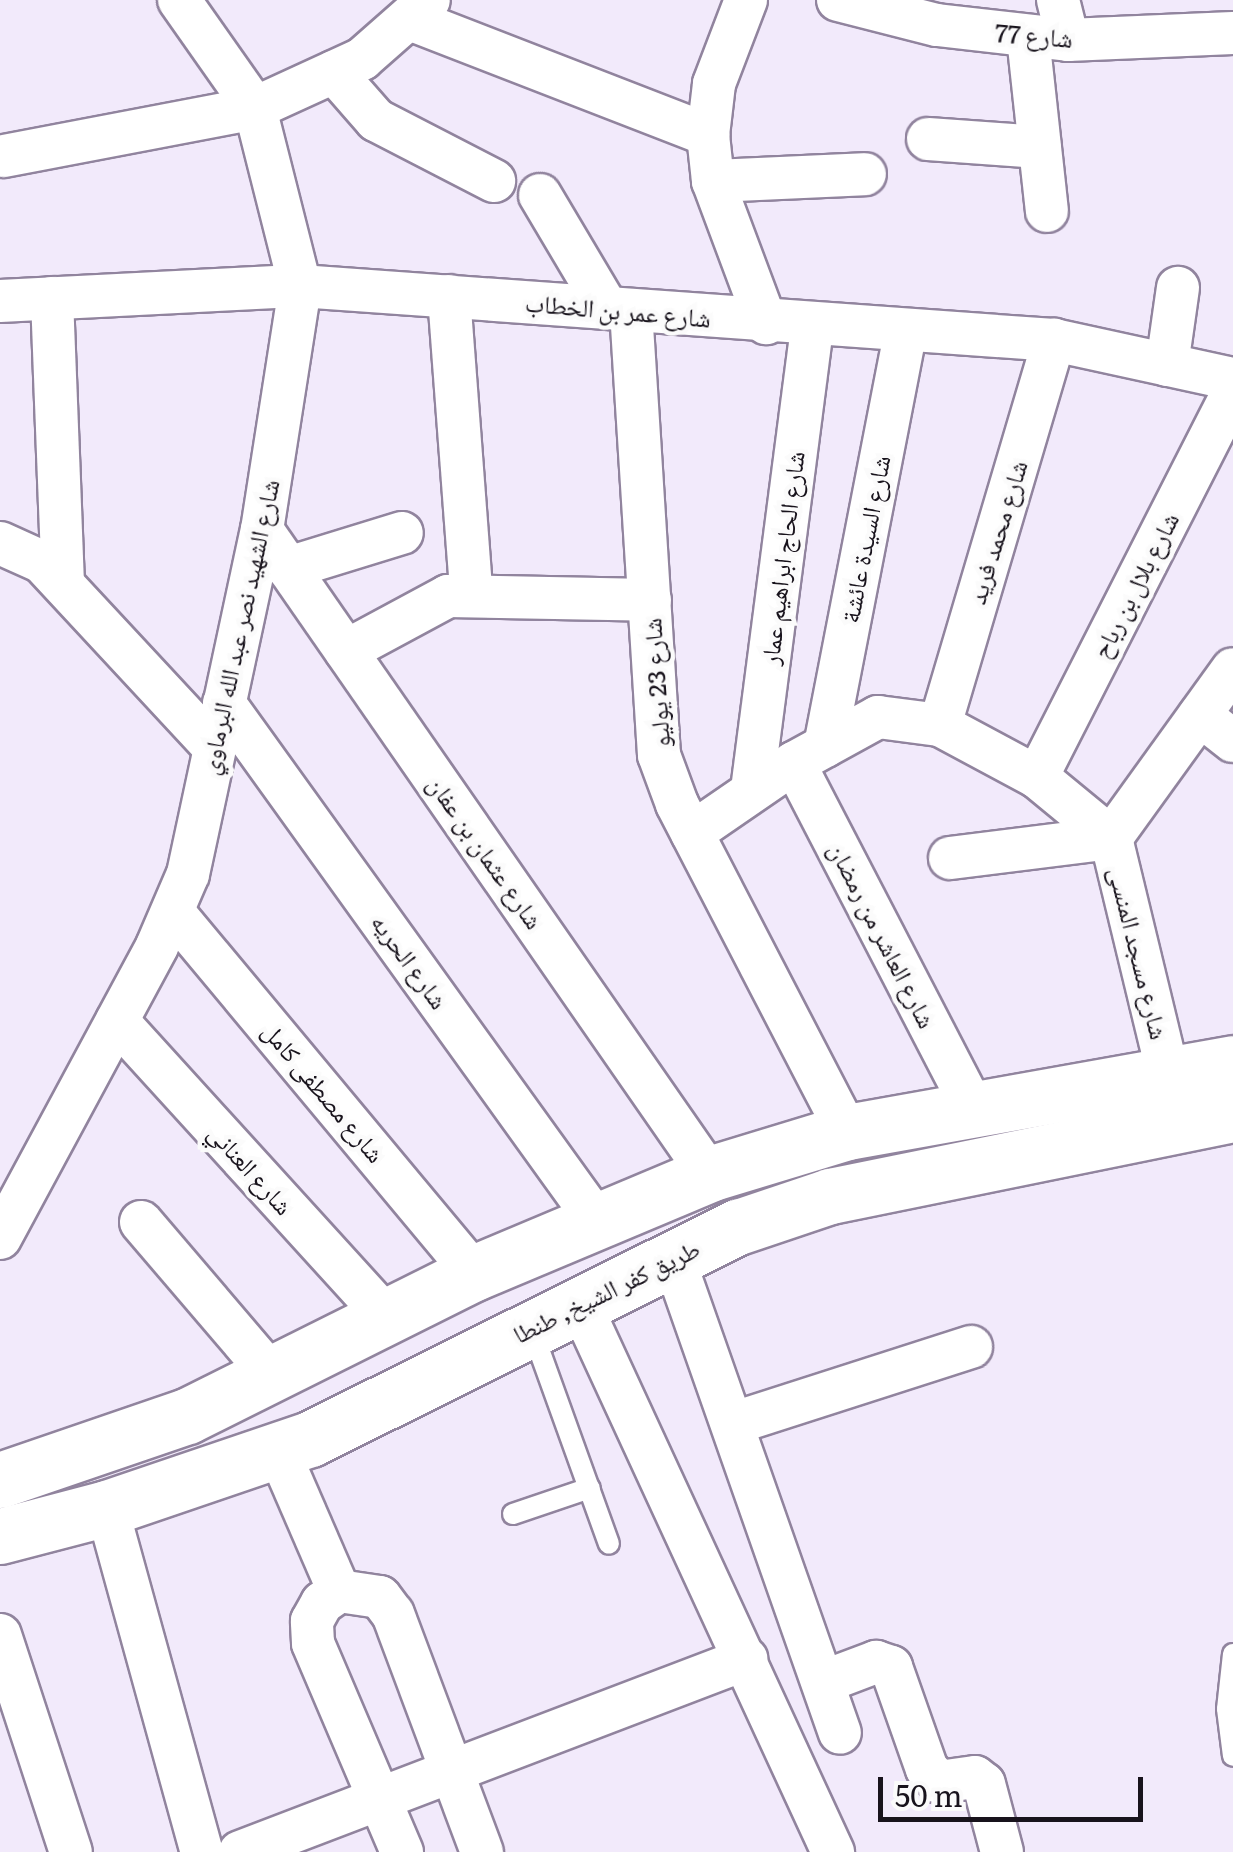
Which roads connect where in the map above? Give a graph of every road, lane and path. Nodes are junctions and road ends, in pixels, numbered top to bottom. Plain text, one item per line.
1 (746, 0) edge
2 (838, 0) edge
3 (192, 4) edge
4 (420, 10) edge
5 (1051, 26) edge
6 (1233, 33) edge
7 (334, 72) junction
8 (255, 108) junction
9 (708, 135) junction
10 (928, 139) dead end
11 (1040, 148) junction
12 (4, 156) dead end
13 (866, 174) dead end
14 (494, 181) dead end
15 (713, 181) junction
16 (540, 195) dead end
17 (1047, 211) dead end
18 (300, 286) junction
19 (1178, 288) dead end
20 (450, 296) junction
21 (52, 298) junction
22 (0, 301) edge
23 (619, 309) junction
24 (766, 323) junction
25 (812, 328) junction
26 (905, 332) junction
27 (1054, 340) junction
28 (1167, 365) junction
29 (1233, 379) edge
30 (1233, 392) edge
31 (262, 530) junction
32 (402, 533) dead end
33 (0, 544) edge
34 (288, 568) junction
35 (63, 583) junction
36 (472, 592) junction
37 (650, 600) junction
38 (346, 650) junction
39 (1233, 668) edge
40 (224, 703) junction
41 (1200, 715) junction
42 (940, 724) junction
43 (1233, 741) edge
44 (214, 747) junction
45 (809, 754) junction
46 (1037, 776) junction
47 (752, 790) junction
48 (692, 832) junction
49 (1111, 838) junction
50 (950, 858) dead end
51 (173, 912) junction
52 (117, 1022) junction
53 (1233, 1063) edge
54 (1169, 1077) junction
55 (972, 1107) junction
56 (1233, 1114) edge
57 (848, 1132) junction
58 (710, 1174) junction
59 (596, 1220) junction
60 (142, 1222) dead end
61 (0, 1238) edge
62 (673, 1256) junction
63 (455, 1282) junction
64 (580, 1304) junction
65 (386, 1318) junction
66 (531, 1328) junction
67 (971, 1347) dead end
68 (470, 1358) junction
69 (275, 1372) junction
70 (734, 1423) junction
71 (294, 1444) junction
72 (0, 1480) edge
73 (590, 1488) junction
74 (107, 1508) junction
75 (513, 1514) dead end
76 (0, 1536) edge
77 (609, 1544) dead end
78 (339, 1591) junction
79 (0, 1635) edge
80 (1233, 1654) edge
81 (746, 1659) junction
82 (823, 1682) junction
83 (840, 1732) dead end
84 (1233, 1756) edge
85 (452, 1771) junction
86 (380, 1799) junction
87 (71, 1852) edge
88 (202, 1852) edge
89 (240, 1852) edge
90 (402, 1852) edge
91 (482, 1852) edge
92 (833, 1852) edge
93 (1002, 1852) edge

1 - 9 street
2 - 5 street, شارع 77
3 - 8 street, شارع الشهيد نصر عبد الله البرماوي
4 - 7 street
4 - 9 street
5 - 6 street, شارع 77
5 - 11 street
7 - 8 street
7 - 14 street
8 - 12 street
8 - 18 street, شارع الشهيد نصر عبد الله البرماوي
9 - 15 street
10 - 11 street
11 - 17 street
13 - 15 street
15 - 24 street
16 - 23 street
18 - 20 street, شارع عمر بن الخطاب
18 - 21 street, شارع عمر بن الخطاب
18 - 31 street, شارع الشهيد نصر عبد الله البرماوي
19 - 28 street
20 - 23 street, شارع عمر بن الخطاب
20 - 36 street
21 - 22 street, شارع عمر بن الخطاب
21 - 35 street
23 - 24 street, شارع عمر بن الخطاب
23 - 37 street, شارع 23 يوليو
24 - 25 street, شارع عمر بن الخطاب
25 - 26 street, شارع عمر بن الخطاب
25 - 47 street, شارع الحاج ابراهيم عمار
26 - 27 street, شارع عمر بن الخطاب
26 - 45 street, شارع السيدة عائشة
27 - 28 street, شارع عمر بن الخطاب
27 - 42 street, شارع محمد فريد
28 - 29 street, شارع عمر بن الخطاب
30 - 46 street, شارع بلال بن رباح
31 - 34 street, شارع عثمان بن عفان
31 - 40 street, شارع الشهيد نصر عبد الله البرماوي
32 - 34 street
33 - 35 street
34 - 38 street, شارع عثمان بن عفان
35 - 44 street
36 - 37 street
36 - 38 street
37 - 48 street, شارع 23 يوليو
38 - 58 street, شارع عثمان بن عفان
39 - 41 street
40 - 44 street, شارع الشهيد نصر عبد الله البرماوي
40 - 59 street, شارع الحريه
41 - 43 street
41 - 49 street
42 - 45 street, شارع مسجد المنسى
42 - 46 street, شارع مسجد المنسى
44 - 51 street, شارع الشهيد نصر عبد الله البرماوي
45 - 47 street, شارع مسجد المنسى
45 - 55 street, شارع العاشر من رمضان
46 - 49 street, شارع مسجد المنسى
47 - 48 street, شارع مسجد المنسى
48 - 57 street, شارع 23 يوليو
49 - 50 street
49 - 54 street, شارع مسجد المنسى
51 - 52 street, شارع الشهيد نصر عبد الله البرماوي
51 - 63 street, شارع مصطفى كامل
52 - 61 street, شارع الشهيد نصر عبد الله البرماوي
52 - 65 street, شارع العناني
53 - 54 main road
54 - 55 main road
55 - 57 main road
56 - 62 main road, طريق كفر الشيخ, طنطا
57 - 58 main road
58 - 59 main road
59 - 63 main road
60 - 69 street
62 - 64 main road, طريق كفر الشيخ, طنطا
62 - 70 street
63 - 65 main road
63 - 68 main road
64 - 66 main road, طريق كفر الشيخ, طنطا
64 - 81 street
65 - 69 main road
66 - 68 main road, طريق كفر الشيخ, طنطا
66 - 73 lane
67 - 70 street
68 - 71 main road, طريق كفر الشيخ, طنطا
69 - 71 main road
69 - 72 main road
70 - 82 street
71 - 74 main road, طريق كفر الشيخ, طنطا
71 - 78 street
73 - 75 lane
73 - 77 lane
74 - 76 main road, طريق كفر الشيخ, طنطا
74 - 88 street
78 - 85 street
78 - 86 street
79 - 87 street
80 - 84 lane
81 - 85 street
81 - 92 street
82 - 83 street
82 - 93 street
85 - 86 street
85 - 91 street
86 - 89 street
86 - 90 street

